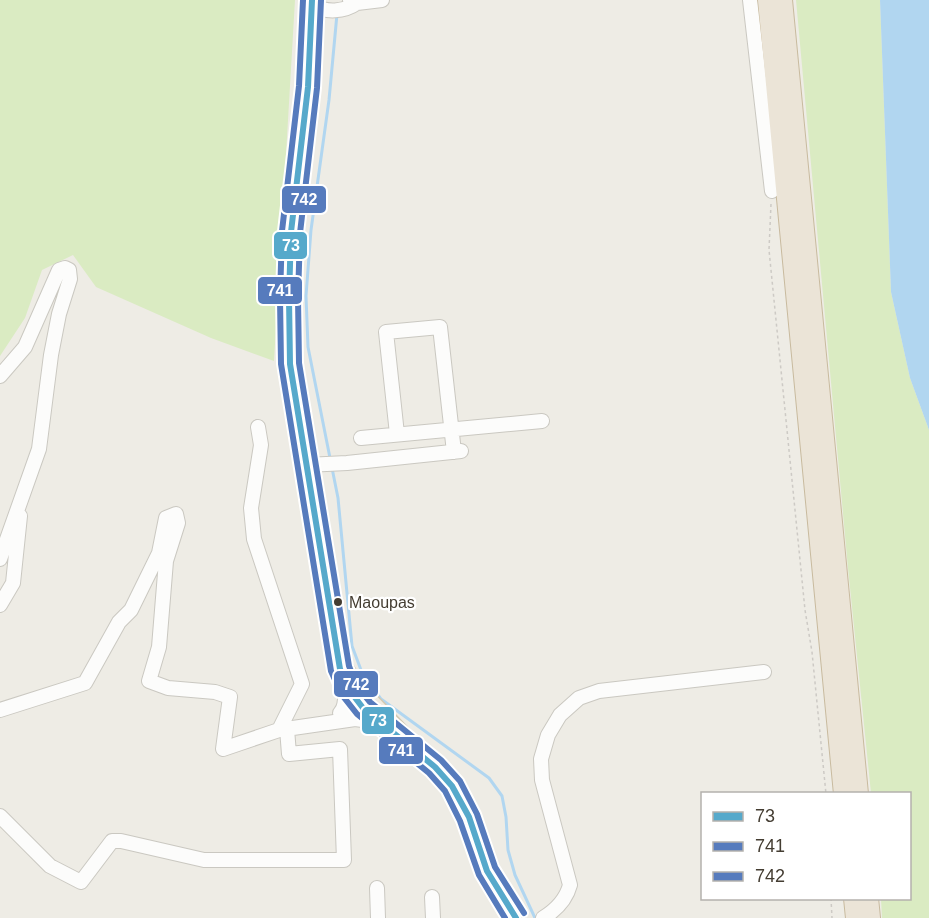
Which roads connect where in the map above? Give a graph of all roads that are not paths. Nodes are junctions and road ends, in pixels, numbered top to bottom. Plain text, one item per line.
1 (382, 0) edge
2 (750, 0) edge
3 (768, 0) edge
4 (782, 0) edge
5 (353, 1) edge
6 (315, 2) edge
7 (772, 191) road end
8 (0, 376) edge
9 (542, 421) dead end
10 (258, 426) dead end
11 (452, 429) junction
12 (397, 434) junction
13 (361, 438) dead end
14 (306, 465) junction
15 (21, 499) junction
16 (0, 559) edge
17 (0, 605) edge
18 (764, 672) dead end
19 (354, 702) junction
20 (0, 710) edge
21 (384, 721) junction
22 (283, 730) junction
23 (844, 792) edge
24 (858, 792) edge
25 (0, 816) edge
26 (377, 888) dead end
27 (432, 897) dead end
28 (854, 900) edge
29 (868, 900) edge
30 (514, 917) edge
31 (378, 918) edge
32 (433, 918) edge
33 (543, 918) edge
34 (856, 918) edge
35 (870, 918) edge

1 - 5 street
2 - 7 street
3 - 23 highway
4 - 24 highway
5 - 6 street
6 - 14 main road
8 - 15 street
9 - 11 street
10 - 22 street
11 - 12 street
11 - 12 street
11 - 14 street
12 - 13 street
14 - 19 main road
15 - 16 street
15 - 17 street
18 - 33 street
19 - 21 main road
19 - 21 street
19 - 22 street
20 - 22 street
21 - 30 main road
22 - 25 street
26 - 31 street
27 - 32 street
28 - 34 highway
29 - 35 highway

